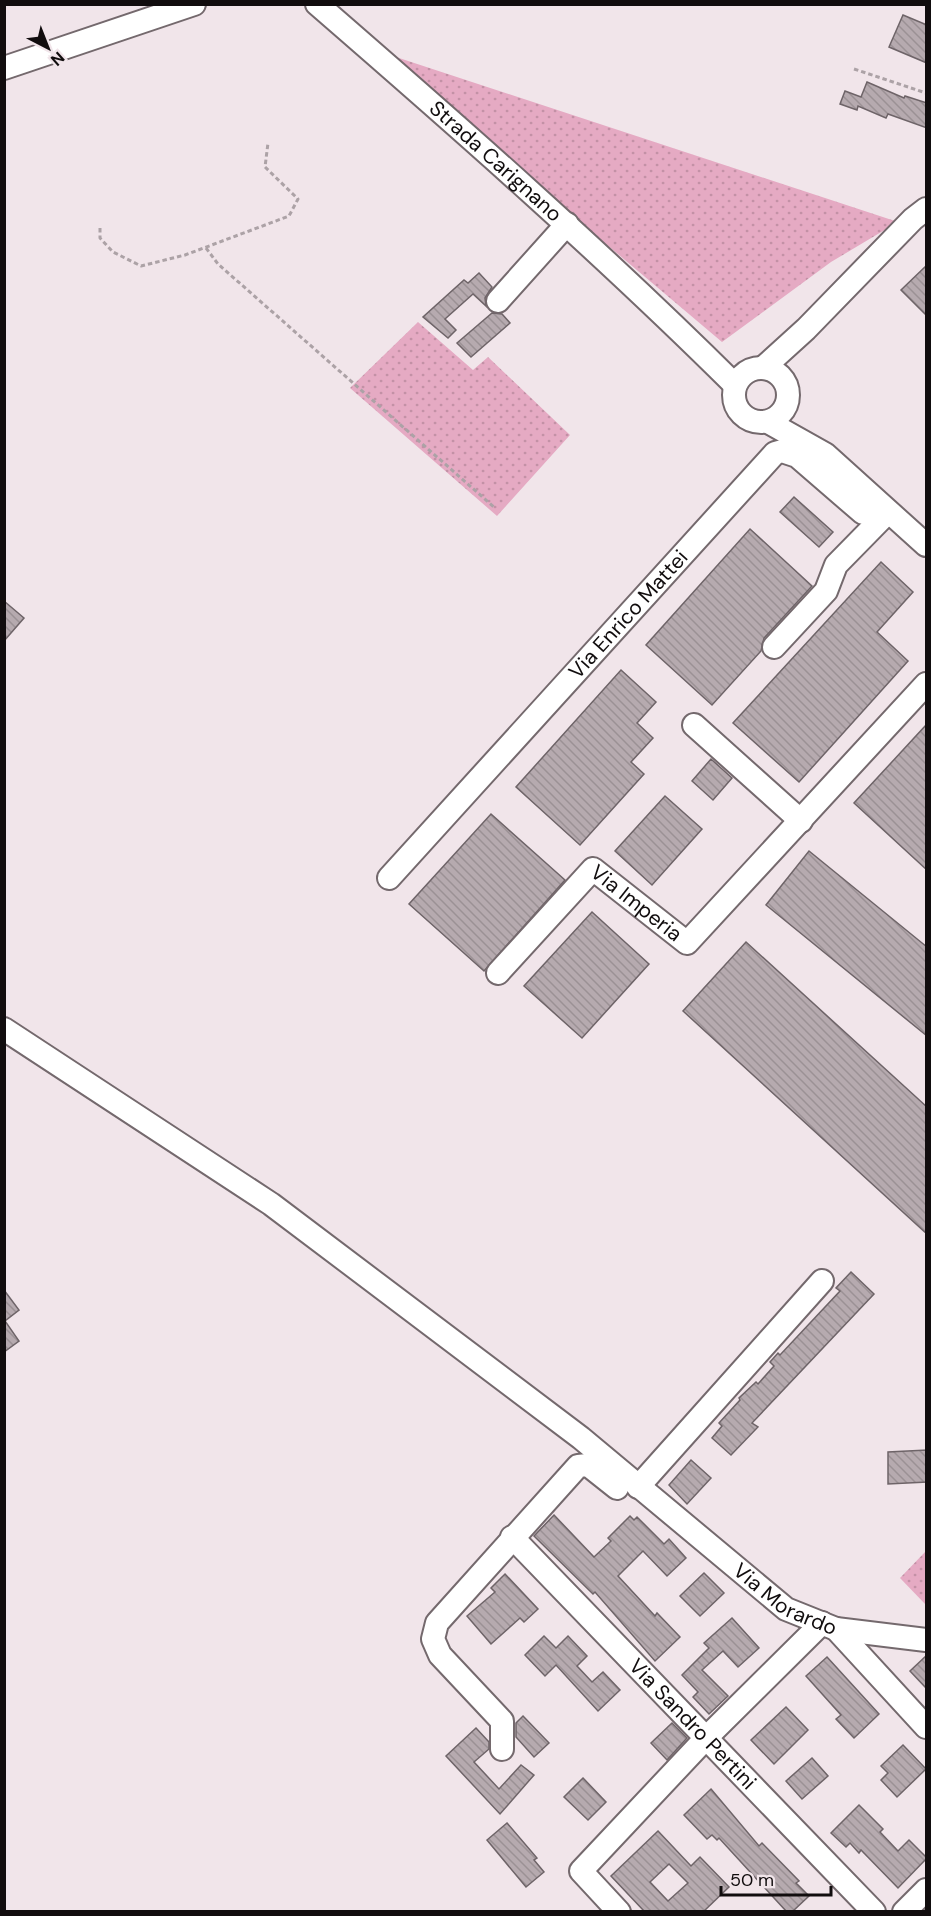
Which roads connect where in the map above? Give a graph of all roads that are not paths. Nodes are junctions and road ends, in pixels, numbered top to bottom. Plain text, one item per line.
1 (194, 4) edge
2 (317, 4) edge
3 (4, 68) edge
4 (927, 209) edge
5 (567, 224) junction
6 (498, 301) dead end
7 (672, 321) junction
8 (806, 329) junction
9 (758, 368) junction
10 (735, 385) junction
11 (788, 394) junction
12 (768, 422) junction
13 (825, 454) junction
14 (888, 512) junction
15 (927, 545) edge
16 (774, 647) dead end
17 (927, 684) edge
18 (694, 725) dead end
19 (801, 821) junction
20 (389, 878) dead end
21 (498, 973) dead end
22 (4, 1029) edge
23 (822, 1281) dead end
24 (638, 1487) junction
25 (665, 1509) junction
26 (512, 1537) junction
27 (829, 1626) junction
28 (927, 1640) edge
29 (927, 1727) edge
30 (706, 1738) junction
31 (502, 1749) dead end
32 (927, 1890) edge
33 (619, 1911) edge
34 (874, 1911) edge
35 (904, 1911) edge

1 - 3 street
2 - 5 street, Strada Carignano
4 - 8 street
5 - 6 street
5 - 7 street, Strada Carignano
7 - 9 street, Strada Carignano
7 - 10 street, Strada Carignano
8 - 9 street
8 - 11 street
9 - 10 street
9 - 11 street
10 - 12 street
11 - 12 street
11 - 13 street
12 - 13 street
13 - 14 street
14 - 15 street
14 - 16 street
14 - 20 street, Via Enrico Mattei
17 - 19 street, Via Imperia
18 - 19 street
19 - 21 street, Via Imperia
22 - 24 street, Via Morardo
23 - 24 street
24 - 25 street, Via Morardo
25 - 26 street, Via Morardo
25 - 27 street, Via Morardo
26 - 30 street, Via Sandro Pertini
26 - 31 street, Via Morardo
27 - 28 street, Via Morardo
27 - 29 street
27 - 30 street
30 - 33 street
30 - 34 street, Via Sandro Pertini
32 - 35 street

